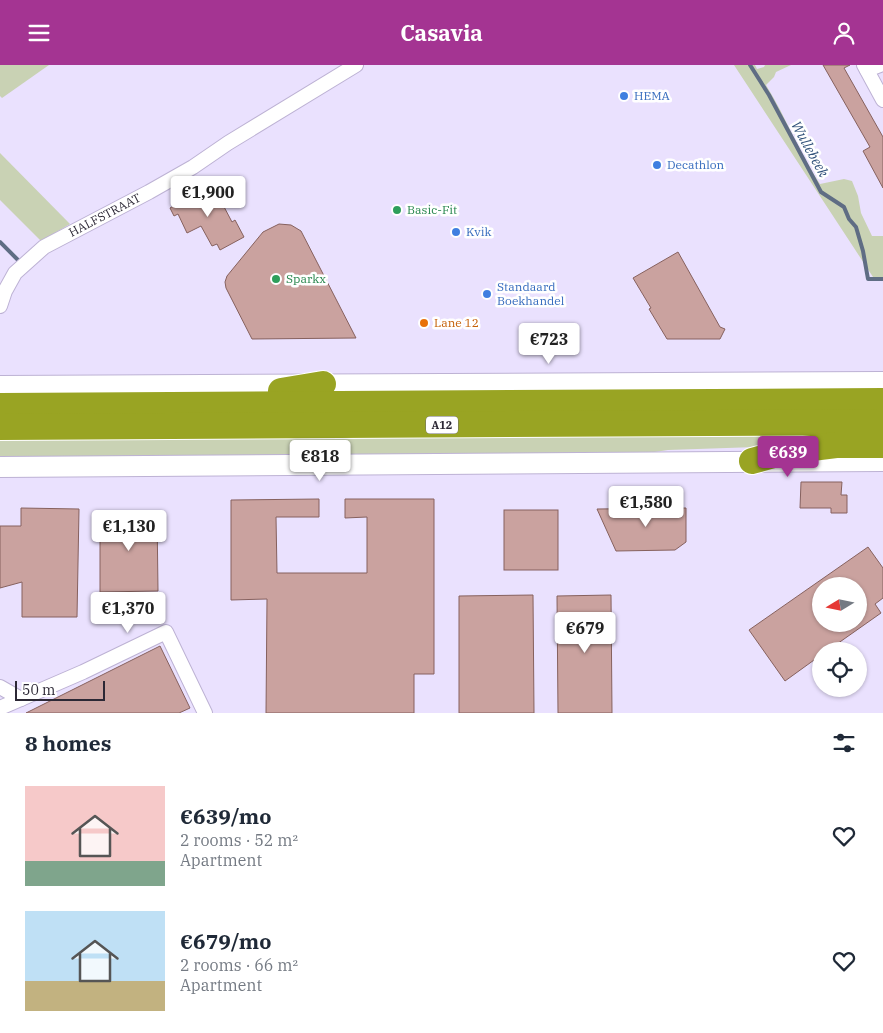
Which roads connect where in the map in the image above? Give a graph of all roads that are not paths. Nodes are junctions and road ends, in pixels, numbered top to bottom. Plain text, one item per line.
1 (356, 65) edge
2 (870, 67) edge
3 (883, 100) edge
4 (0, 306) edge
5 (883, 382) edge
6 (323, 384) junction
7 (0, 386) edge
8 (883, 401) edge
9 (0, 405) edge
10 (209, 405) junction
11 (883, 422) edge
12 (0, 427) edge
13 (883, 445) edge
14 (752, 461) junction
15 (883, 461) edge
16 (0, 467) edge
17 (0, 687) edge
18 (21, 699) junction
19 (0, 708) edge
20 (205, 713) edge

1 - 4 street, HALFSTRAAT
2 - 3 street
5 - 6 main road
6 - 7 main road
6 - 10 highway
8 - 10 highway, A12
9 - 10 highway, A12
11 - 12 highway, A12
13 - 14 highway
14 - 15 main road
14 - 16 main road
17 - 18 street
18 - 19 street
18 - 20 street

